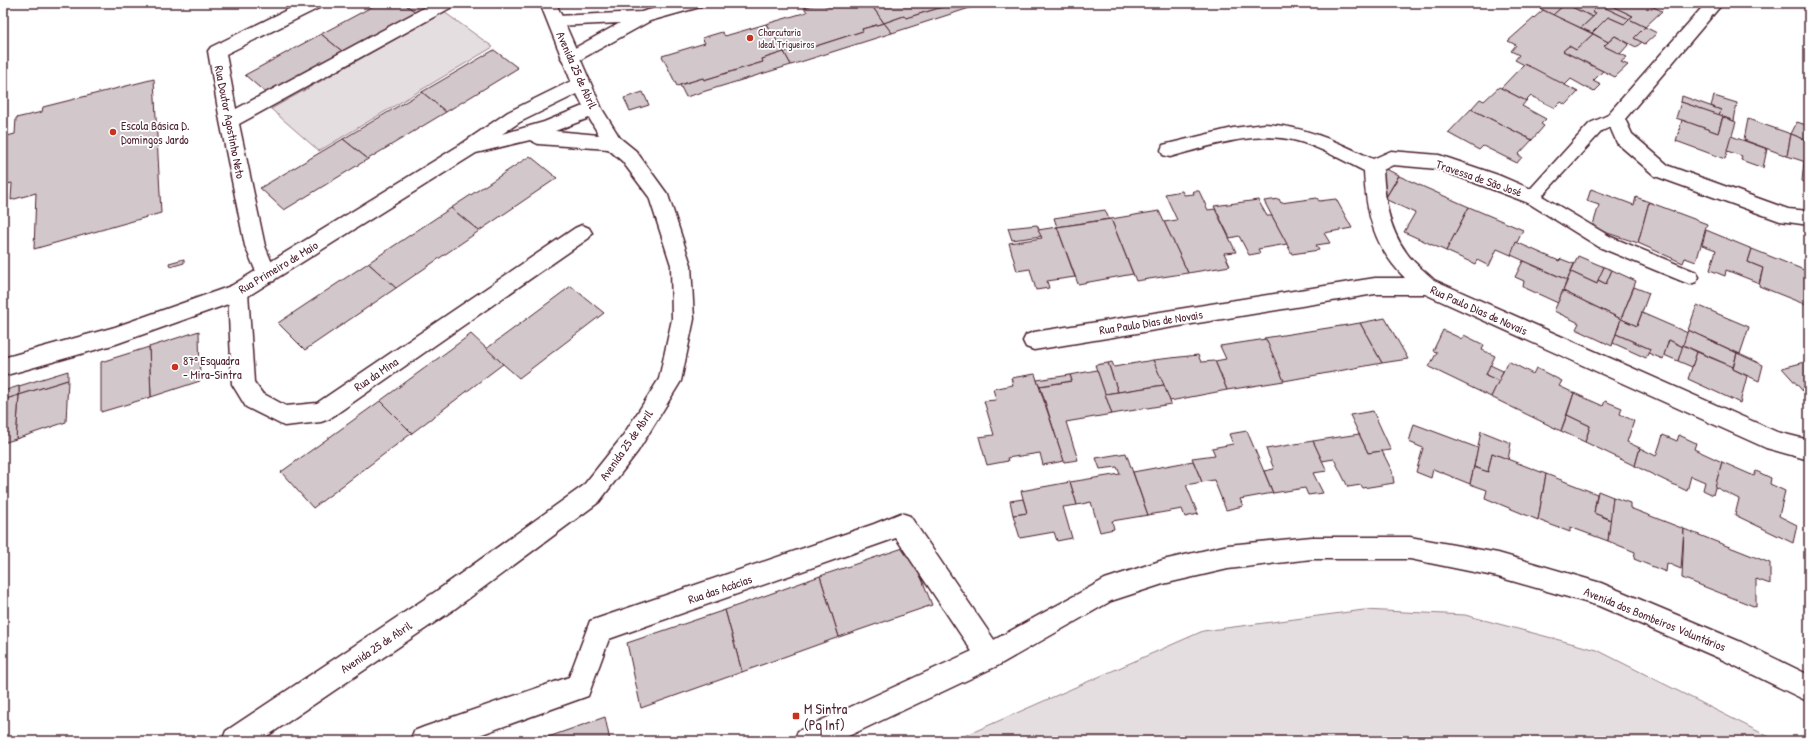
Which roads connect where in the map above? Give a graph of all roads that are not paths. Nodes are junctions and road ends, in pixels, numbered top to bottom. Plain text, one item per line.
1 (315, 3) edge
2 (446, 3) edge
3 (548, 3) edge
4 (694, 3) edge
5 (1715, 3) edge
6 (644, 17) junction
7 (556, 21) junction
8 (570, 58) junction
9 (581, 84) junction
10 (593, 109) junction
11 (1615, 118) junction
12 (229, 121) junction
13 (522, 137) junction
14 (613, 143) junction
15 (467, 150) junction
16 (1170, 150) dead end
17 (1373, 167) junction
18 (1531, 197) junction
19 (1809, 218) edge
20 (582, 233) dead end
21 (267, 275) junction
22 (1690, 277) dead end
23 (1427, 286) junction
24 (238, 292) junction
25 (1034, 341) dead end
26 (3, 367) edge
27 (1809, 450) edge
28 (990, 656) junction
29 (1809, 689) edge
30 (236, 741) edge
31 (424, 741) edge
32 (808, 741) edge

1 - 12 street, Rua Doutor Agostinho Neto
2 - 12 street
3 - 7 street, Avenida 25 de Abril
4 - 6 street
5 - 11 street
6 - 7 street
6 - 8 street
7 - 8 street, Avenida 25 de Abril
8 - 9 street, Avenida 25 de Abril
9 - 10 street, Avenida 25 de Abril
9 - 15 street, Rua Primeiro de Maio
10 - 13 street, Rua Primeiro de Maio
10 - 14 street, Avenida 25 de Abril
11 - 18 lane, Travessa de São José
11 - 19 street
12 - 21 street, Rua Doutor Agostinho Neto
13 - 14 street
13 - 15 street, Rua Primeiro de Maio
14 - 30 street, Avenida 25 de Abril
15 - 21 street, Rua Primeiro de Maio
16 - 17 street
17 - 18 street, Travessa de São José
17 - 23 street
18 - 22 lane, Travessa de São José
20 - 24 street, Rua da Mina
21 - 24 street, Rua Primeiro de Maio
23 - 25 street, Rua Paulo Dias de Novais
23 - 27 street, Rua Paulo Dias de Novais
24 - 26 street, Rua Primeiro de Maio
28 - 29 street, Avenida dos Bombeiros Voluntários
28 - 31 street, Rua das Acácias
28 - 32 street, Avenida dos Bombeiros Voluntários

